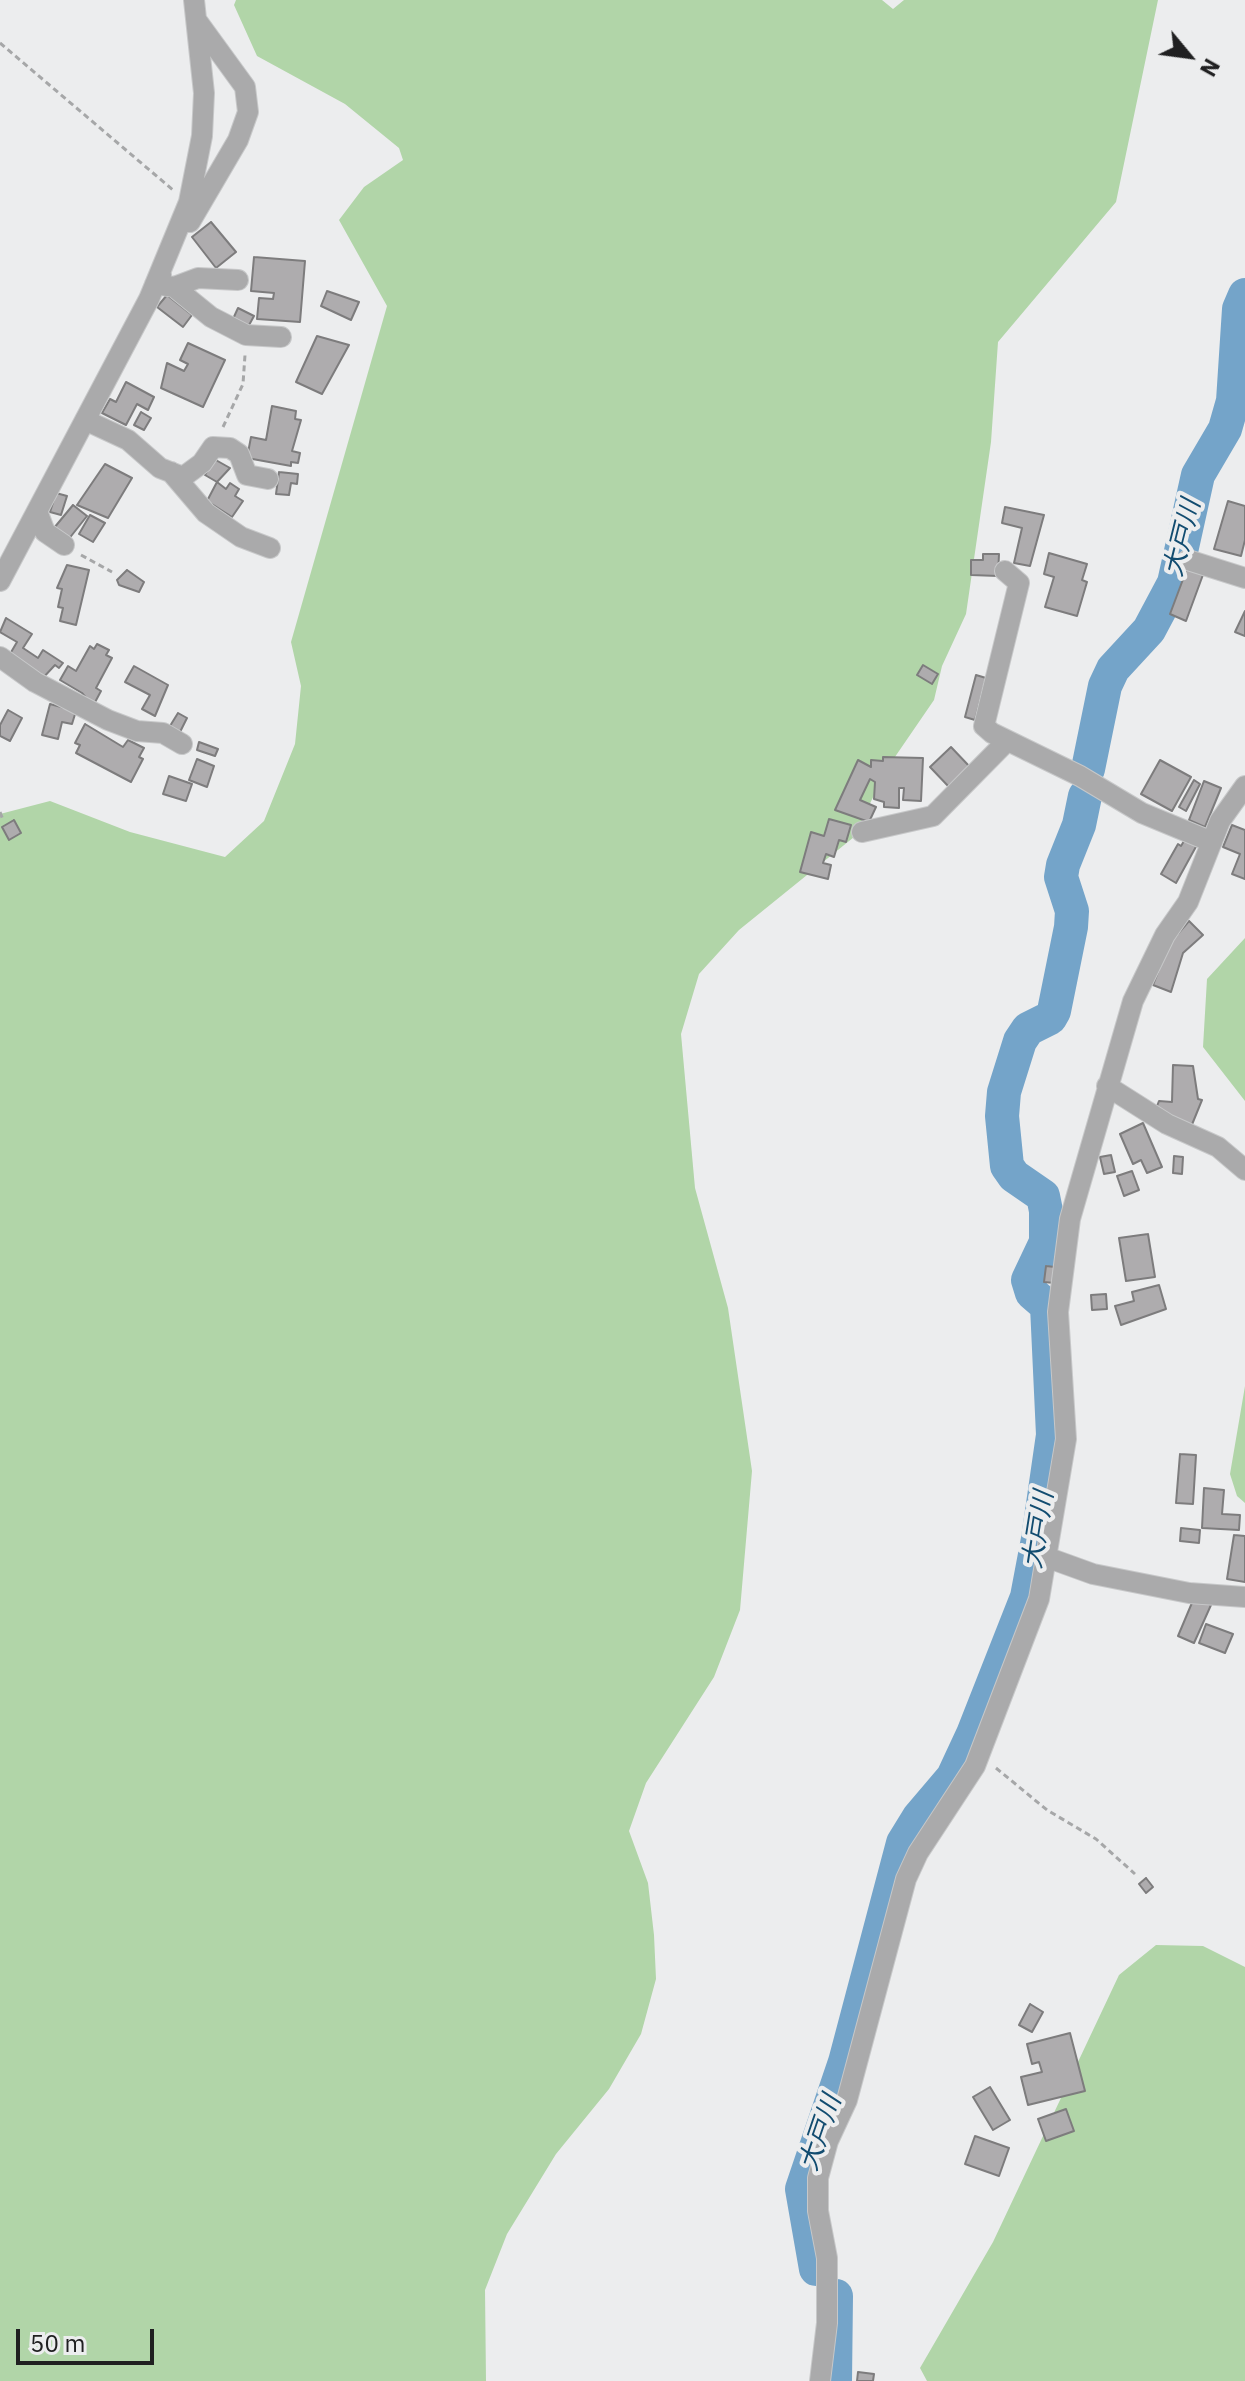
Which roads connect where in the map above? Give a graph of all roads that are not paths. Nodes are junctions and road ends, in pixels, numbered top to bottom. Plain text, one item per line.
1 (195, 10) edge
2 (238, 280) dead end
3 (164, 286) junction
4 (281, 337) dead end
5 (85, 420) junction
6 (171, 472) junction
7 (268, 479) dead end
8 (37, 511) junction
9 (64, 545) road end
10 (270, 548) dead end
11 (1188, 560) dead end
12 (1005, 571) dead end
13 (1245, 578) edge
14 (0, 581) edge
15 (0, 657) edge
16 (1007, 741) junction
17 (182, 744) dead end
18 (1245, 786) edge
19 (862, 832) dead end
20 (1212, 842) junction
21 (1107, 1086) junction
22 (1245, 1170) edge
23 (1046, 1557) junction
24 (1245, 1597) edge
25 (820, 2381) edge

1 - 3 street
1 - 3 street
2 - 3 street
3 - 4 street
3 - 5 street
5 - 6 street
5 - 8 street
6 - 7 street
6 - 10 street
8 - 9 street
8 - 14 street
11 - 13 street
12 - 16 street
15 - 17 street
16 - 19 street
16 - 20 street
18 - 20 street
20 - 21 street
21 - 22 street
21 - 23 street
23 - 24 street
23 - 25 street

